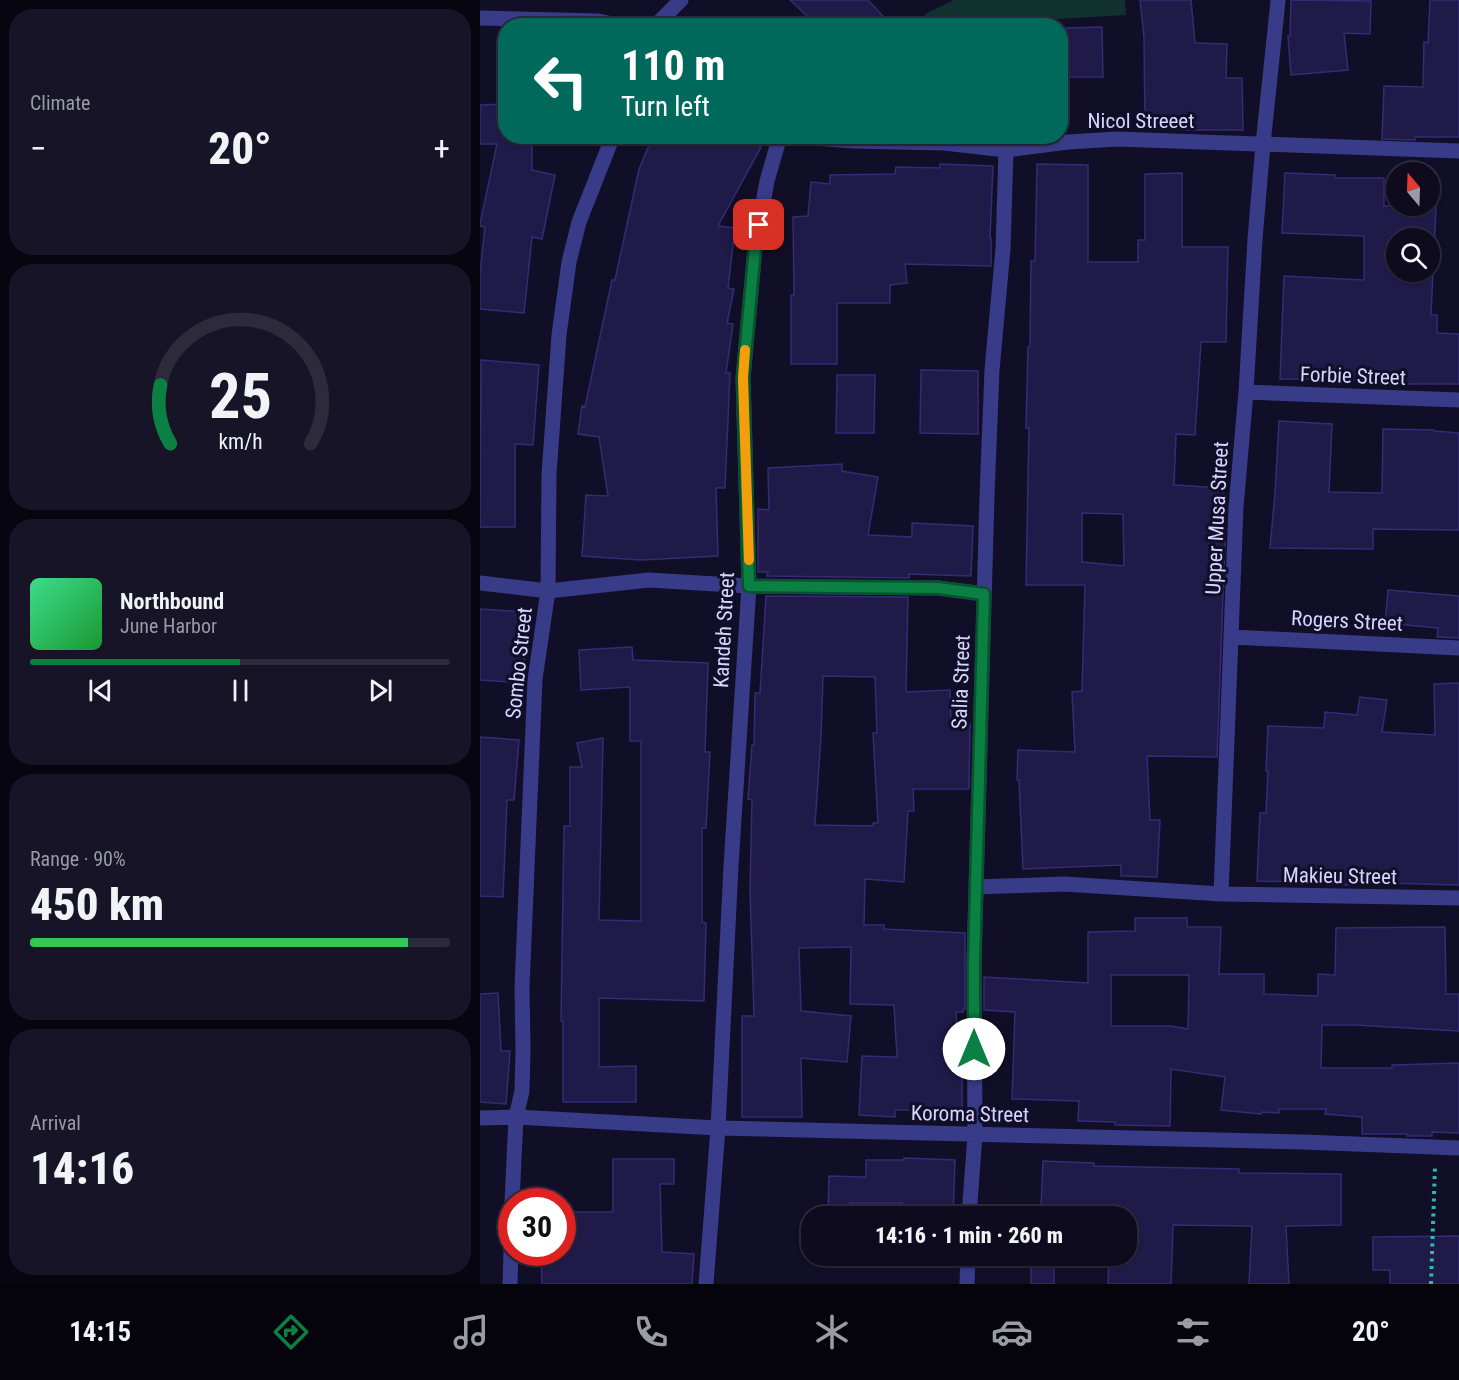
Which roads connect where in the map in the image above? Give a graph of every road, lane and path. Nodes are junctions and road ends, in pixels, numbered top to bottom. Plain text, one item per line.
1 (681, 0) edge
2 (1278, 2) edge
3 (480, 18) edge
4 (498, 18) edge
5 (663, 18) edge
6 (1068, 142) edge
7 (610, 144) edge
8 (778, 144) edge
9 (960, 144) edge
10 (1052, 144) edge
11 (1263, 144) junction
12 (1006, 150) junction
13 (1459, 151) edge
14 (1246, 392) junction
15 (1459, 400) edge
16 (480, 583) edge
17 (749, 586) junction
18 (548, 591) junction
19 (984, 594) junction
20 (1232, 636) junction
21 (1459, 648) edge
22 (976, 887) junction
23 (1221, 894) junction
24 (1459, 898) edge
25 (480, 1118) edge
26 (516, 1118) junction
27 (718, 1128) junction
28 (975, 1135) junction
29 (1435, 1147) junction
30 (1459, 1148) edge
31 (513, 1188) edge
32 (970, 1206) edge
33 (511, 1266) edge
34 (968, 1266) edge
35 (510, 1284) edge
36 (706, 1284) edge
37 (967, 1284) edge
38 (1431, 1284) edge

1 - 5 street
2 - 11 street, Upper Musa Street
3 - 4 street
6 - 11 street, Nicol Streeet
7 - 18 street, Sombo Street
8 - 17 street, Kandeh Street
9 - 12 street, Nicol Streeet
10 - 12 street, Nicol Streeet
11 - 13 street, Nicol Streeet
11 - 14 street, Upper Musa Street
12 - 19 street, Salia Street
14 - 15 street, Forbie Street
14 - 20 street, Upper Musa Street
16 - 18 street
17 - 18 street
17 - 19 street
17 - 27 street, Kandeh Street
18 - 26 street, Sombo Street
19 - 22 street, Salia Street
20 - 21 street, Rogers Street
20 - 23 street, Upper Musa Street
22 - 23 street, Makieu Street
22 - 28 street, Salia Street
23 - 24 street, Makieu Street
25 - 26 street, Koroma Street
26 - 27 street, Koroma Street
26 - 31 street, Sombo Street
27 - 28 street, Koroma Street
27 - 36 street, Kandeh Street
28 - 29 street, Koroma Street
28 - 32 street, Salia Street
29 - 30 street, Koroma Street
29 - 38 path
33 - 35 street
34 - 37 street

